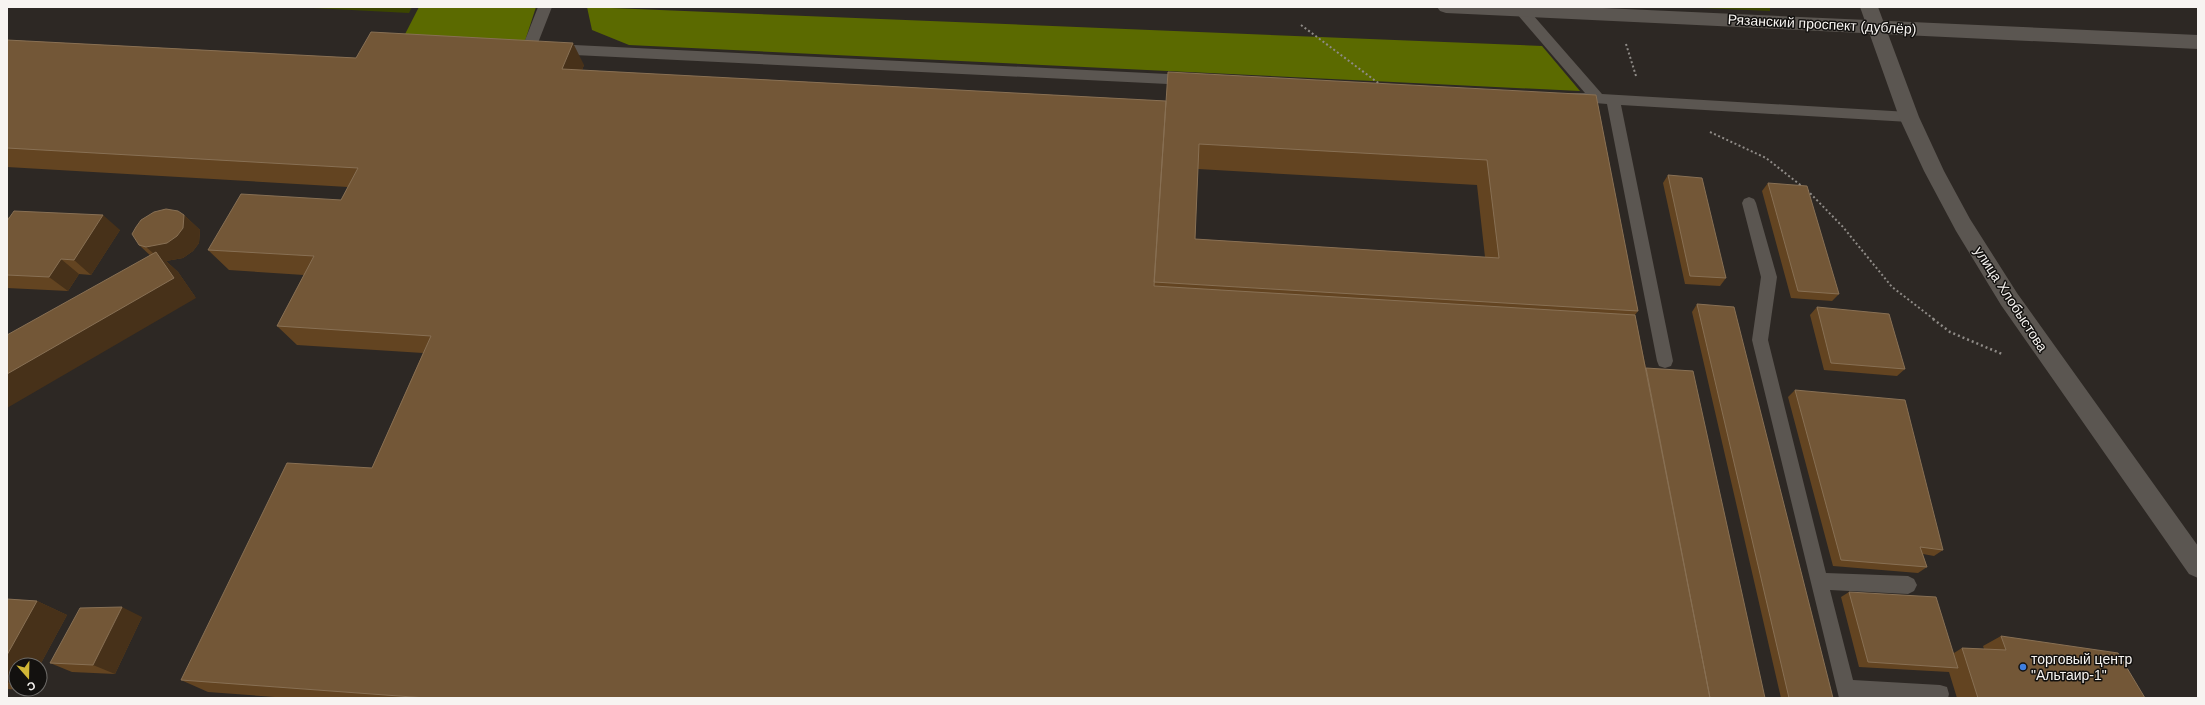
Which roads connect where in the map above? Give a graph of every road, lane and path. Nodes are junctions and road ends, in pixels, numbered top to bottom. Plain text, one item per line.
1 (545, 7) edge
2 (1446, 7) edge
3 (1869, 7) edge
4 (1521, 10) junction
5 (1301, 25) dead end
6 (1877, 27) junction
7 (2198, 42) edge
8 (1626, 44) dead end
9 (513, 47) edge
10 (529, 48) junction
11 (1204, 80) edge
12 (1386, 89) edge
13 (1559, 96) edge
14 (1605, 99) junction
15 (1644, 100) junction
16 (1909, 117) junction
17 (1708, 131) dead end
18 (1749, 203) dead end
19 (2002, 354) dead end
20 (1665, 361) dead end
21 (2198, 566) edge
22 (1818, 581) junction
23 (1908, 585) dead end
24 (1847, 693) edge
25 (1940, 694) dead end

1 - 10 lane
2 - 4 street, Рязанский проспект (дублёр)
3 - 6 street, улица Хлобыстова
4 - 6 street, Рязанский проспект (дублёр)
4 - 14 lane
5 - 12 path
6 - 7 street, Рязанский проспект (дублёр)
6 - 16 street, улица Хлобыстова
8 - 15 path
9 - 10 lane
10 - 11 lane
13 - 14 lane
14 - 15 lane
14 - 20 lane
15 - 16 lane
16 - 21 street, улица Хлобыстова
17 - 19 path
18 - 22 lane
22 - 23 lane
22 - 24 lane
24 - 25 lane

